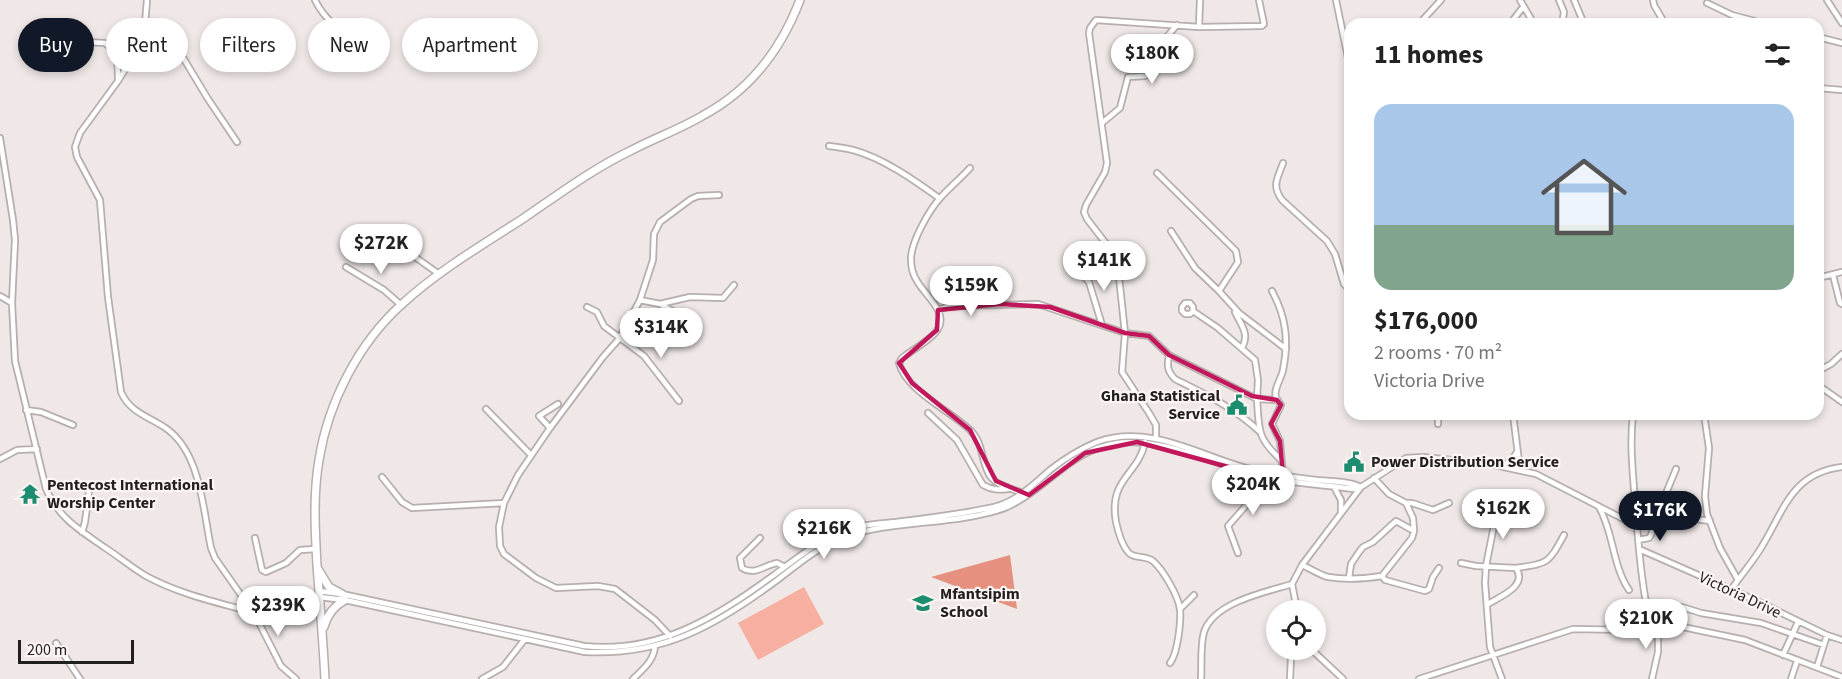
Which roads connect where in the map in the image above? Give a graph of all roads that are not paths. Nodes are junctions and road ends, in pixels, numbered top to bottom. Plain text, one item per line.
1 (147, 0) edge
2 (315, 0) edge
3 (800, 0) edge
4 (1200, 0) edge
5 (1259, 0) edge
6 (1336, 0) edge
7 (1441, 0) edge
8 (1520, 0) edge
9 (1559, 0) edge
10 (1574, 0) edge
11 (1653, 0) edge
12 (1827, 0) edge
13 (1707, 3) dead end
14 (1523, 7) junction
15 (1842, 9) edge
16 (1838, 15) junction
17 (146, 18) edge
18 (326, 18) edge
19 (1424, 18) edge
20 (1515, 18) edge
21 (1530, 18) edge
22 (1563, 18) edge
23 (1581, 18) edge
24 (1661, 18) edge
25 (1743, 18) edge
26 (1842, 23) edge
27 (1177, 25) junction
28 (1199, 27) junction
29 (1824, 38) edge
30 (1344, 39) edge
31 (94, 42) edge
32 (1842, 43) edge
33 (188, 66) edge
34 (124, 72) edge
35 (118, 81) junction
36 (1824, 88) edge
37 (1842, 90) edge
38 (1102, 123) junction
39 (0, 138) edge
40 (237, 142) dead end
41 (829, 146) dead end
42 (1283, 163) dead end
43 (970, 168) dead end
44 (1157, 173) dead end
45 (719, 195) dead end
46 (939, 198) junction
47 (1172, 231) dead end
48 (394, 242) dead end
49 (346, 267) dead end
50 (1080, 272) dead end
51 (1842, 272) edge
52 (439, 274) junction
53 (1833, 275) junction
54 (1824, 278) edge
55 (1344, 284) edge
56 (734, 285) dead end
57 (1219, 291) junction
58 (1272, 291) dead end
59 (0, 296) edge
60 (640, 300) junction
61 (12, 303) junction
62 (660, 304) junction
63 (1842, 304) edge
64 (401, 305) junction
65 (587, 307) dead end
66 (1234, 309) junction
67 (938, 310) junction
68 (1193, 311) dead end
69 (678, 314) dead end
70 (1102, 326) junction
71 (1125, 333) junction
72 (619, 339) junction
73 (1242, 348) junction
74 (1286, 349) junction
75 (1842, 354) edge
76 (1169, 355) junction
77 (1824, 368) edge
78 (1824, 389) edge
79 (1257, 399) junction
80 (1277, 400) junction
81 (679, 402) dead end
82 (1842, 402) edge
83 (558, 404) dead end
84 (486, 409) dead end
85 (26, 410) junction
86 (928, 414) dead end
87 (1438, 420) edge
88 (1513, 420) edge
89 (1633, 420) edge
90 (1705, 420) edge
91 (1438, 424) dead end
92 (73, 425) dead end
93 (550, 428) junction
94 (1260, 432) junction
95 (1156, 439) junction
96 (1145, 442) junction
97 (36, 449) junction
98 (1516, 452) junction
99 (531, 455) junction
100 (0, 459) edge
101 (1281, 460) junction
102 (1502, 466) junction
103 (1842, 467) edge
104 (1676, 469) dead end
105 (1520, 470) junction
106 (1265, 475) junction
107 (382, 477) dead end
108 (1283, 478) junction
109 (1374, 478) junction
110 (1334, 487) junction
111 (1361, 487) junction
112 (1010, 489) junction
113 (89, 491) dead end
114 (1026, 494) junction
115 (504, 502) junction
116 (1406, 503) junction
117 (1449, 503) dead end
118 (1597, 505) junction
119 (1497, 510) dead end
120 (1659, 513) junction
121 (1340, 515) junction
122 (1710, 521) junction
123 (1637, 526) junction
124 (1414, 531) junction
125 (82, 532) junction
126 (1564, 535) dead end
127 (255, 538) dead end
128 (760, 538) dead end
129 (1638, 540) junction
130 (316, 549) junction
131 (1639, 549) junction
132 (1238, 553) dead end
133 (1652, 555) junction
134 (1461, 562) dead end
135 (1302, 565) junction
136 (1486, 566) junction
137 (1642, 566) junction
138 (317, 567) junction
139 (785, 567) junction
140 (1439, 567) dead end
141 (1516, 568) junction
142 (1382, 576) junction
143 (1349, 578) junction
144 (1738, 580) junction
145 (1292, 584) junction
146 (1629, 590) dead end
147 (1731, 590) junction
148 (318, 594) junction
149 (1194, 595) dead end
150 (344, 597) junction
151 (1296, 600) edge
152 (1488, 604) junction
153 (1682, 607) dead end
154 (1180, 609) junction
155 (252, 612) junction
156 (1648, 613) junction
157 (1659, 622) junction
158 (1798, 622) junction
159 (1647, 626) junction
160 (322, 632) junction
161 (689, 632) junction
162 (1793, 634) junction
163 (1827, 635) junction
164 (526, 636) junction
165 (670, 636) junction
166 (1842, 640) edge
167 (56, 644) dead end
168 (644, 645) junction
169 (1824, 645) junction
170 (655, 646) junction
171 (1492, 654) junction
172 (1783, 655) junction
173 (651, 660) junction
174 (1291, 660) edge
175 (1323, 660) edge
176 (1797, 661) junction
177 (1170, 663) dead end
178 (1817, 667) junction
179 (1842, 678) edge
180 (80, 679) edge
181 (296, 679) edge
182 (325, 679) edge
183 (482, 679) edge
184 (633, 679) edge
185 (1202, 679) edge
186 (1290, 679) edge
187 (1343, 679) edge
188 (1419, 679) edge
189 (1502, 679) edge
190 (1653, 679) edge
191 (1791, 679) edge

1 - 17 street
2 - 18 street
3 - 52 highway
4 - 28 street
5 - 28 street
6 - 30 street
7 - 19 street
8 - 14 street
9 - 22 street
10 - 23 street
11 - 24 street
12 - 16 street
13 - 25 street
14 - 20 street
14 - 21 street
15 - 16 street
16 - 26 street
27 - 28 street
27 - 38 street
27 - 38 street
29 - 32 street
31 - 35 street
33 - 40 street
34 - 35 street
35 - 155 street
36 - 37 street
38 - 71 street
39 - 61 street
41 - 46 street
42 - 55 street
43 - 46 street
44 - 57 street
45 - 60 street
46 - 67 street
47 - 57 street
48 - 52 street
49 - 64 street
50 - 70 street
51 - 53 street
52 - 64 highway
53 - 54 street
53 - 63 street
56 - 62 street
57 - 66 street
58 - 74 street
59 - 61 street
60 - 62 street
60 - 72 street
61 - 85 street
62 - 69 street
64 - 130 highway
65 - 72 street
66 - 73 street
66 - 74 street
67 - 70 street
67 - 112 street
68 - 73 street
70 - 71 street
71 - 76 street
71 - 95 street
72 - 81 street
72 - 93 street
73 - 79 street
74 - 80 street
75 - 77 street
76 - 79 street
76 - 94 street
78 - 82 street
79 - 80 street
79 - 94 street
80 - 101 street
83 - 93 street
84 - 99 street
85 - 92 street
85 - 97 street
86 - 112 street
87 - 91 street
88 - 98 street
89 - 123 street
90 - 122 street
93 - 99 street
94 - 101 street
95 - 106 street
95 - 114 street
96 - 106 street
96 - 114 street
96 - 154 street
97 - 100 street
97 - 125 street
98 - 102 street
98 - 105 street
99 - 115 street
101 - 108 street
102 - 105 street
102 - 109 street
103 - 144 street
104 - 120 street
105 - 118 street
106 - 108 street
106 - 132 street
107 - 115 street
108 - 110 street
108 - 111 street
109 - 111 street
109 - 116 street
110 - 111 street
110 - 121 street
111 - 121 street
112 - 114 street
113 - 125 street
114 - 139 street
114 - 161 street
115 - 165 street
116 - 117 street
116 - 124 street
118 - 123 street
118 - 146 street
119 - 136 street
120 - 122 street
120 - 129 street
121 - 135 street
122 - 144 street
123 - 129 street
124 - 142 street
124 - 143 street
125 - 155 street
126 - 141 street
127 - 130 street
128 - 139 street
129 - 131 street
130 - 138 highway
131 - 133 street, Victoria Drive
131 - 137 street
133 - 137 street
133 - 147 street, Victoria Drive
134 - 136 street
135 - 143 street
135 - 145 street
136 - 141 street
136 - 152 street
137 - 156 street
138 - 148 highway
138 - 150 highway
139 - 161 street
140 - 142 street
141 - 152 street
142 - 143 street
144 - 147 street
145 - 151 street
145 - 185 street
147 - 158 street, Victoria Drive
148 - 150 street
148 - 160 highway
149 - 154 street
150 - 160 highway
150 - 164 street
152 - 171 street
153 - 162 street
154 - 177 street
155 - 181 street
156 - 157 street
156 - 159 street
157 - 159 street
157 - 172 street
157 - 190 street
158 - 162 street
158 - 163 street, Victoria Drive
159 - 171 street
160 - 182 highway
161 - 165 street
161 - 170 street
162 - 169 street
162 - 172 street
163 - 166 street, Victoria Drive
163 - 169 street
164 - 168 street
164 - 183 street
165 - 168 street
167 - 180 street
168 - 170 street
168 - 173 street
169 - 178 street
170 - 173 street
171 - 188 street
171 - 189 street
172 - 176 street
173 - 184 street
174 - 186 street
175 - 187 street
176 - 178 street
176 - 191 street
178 - 179 street

